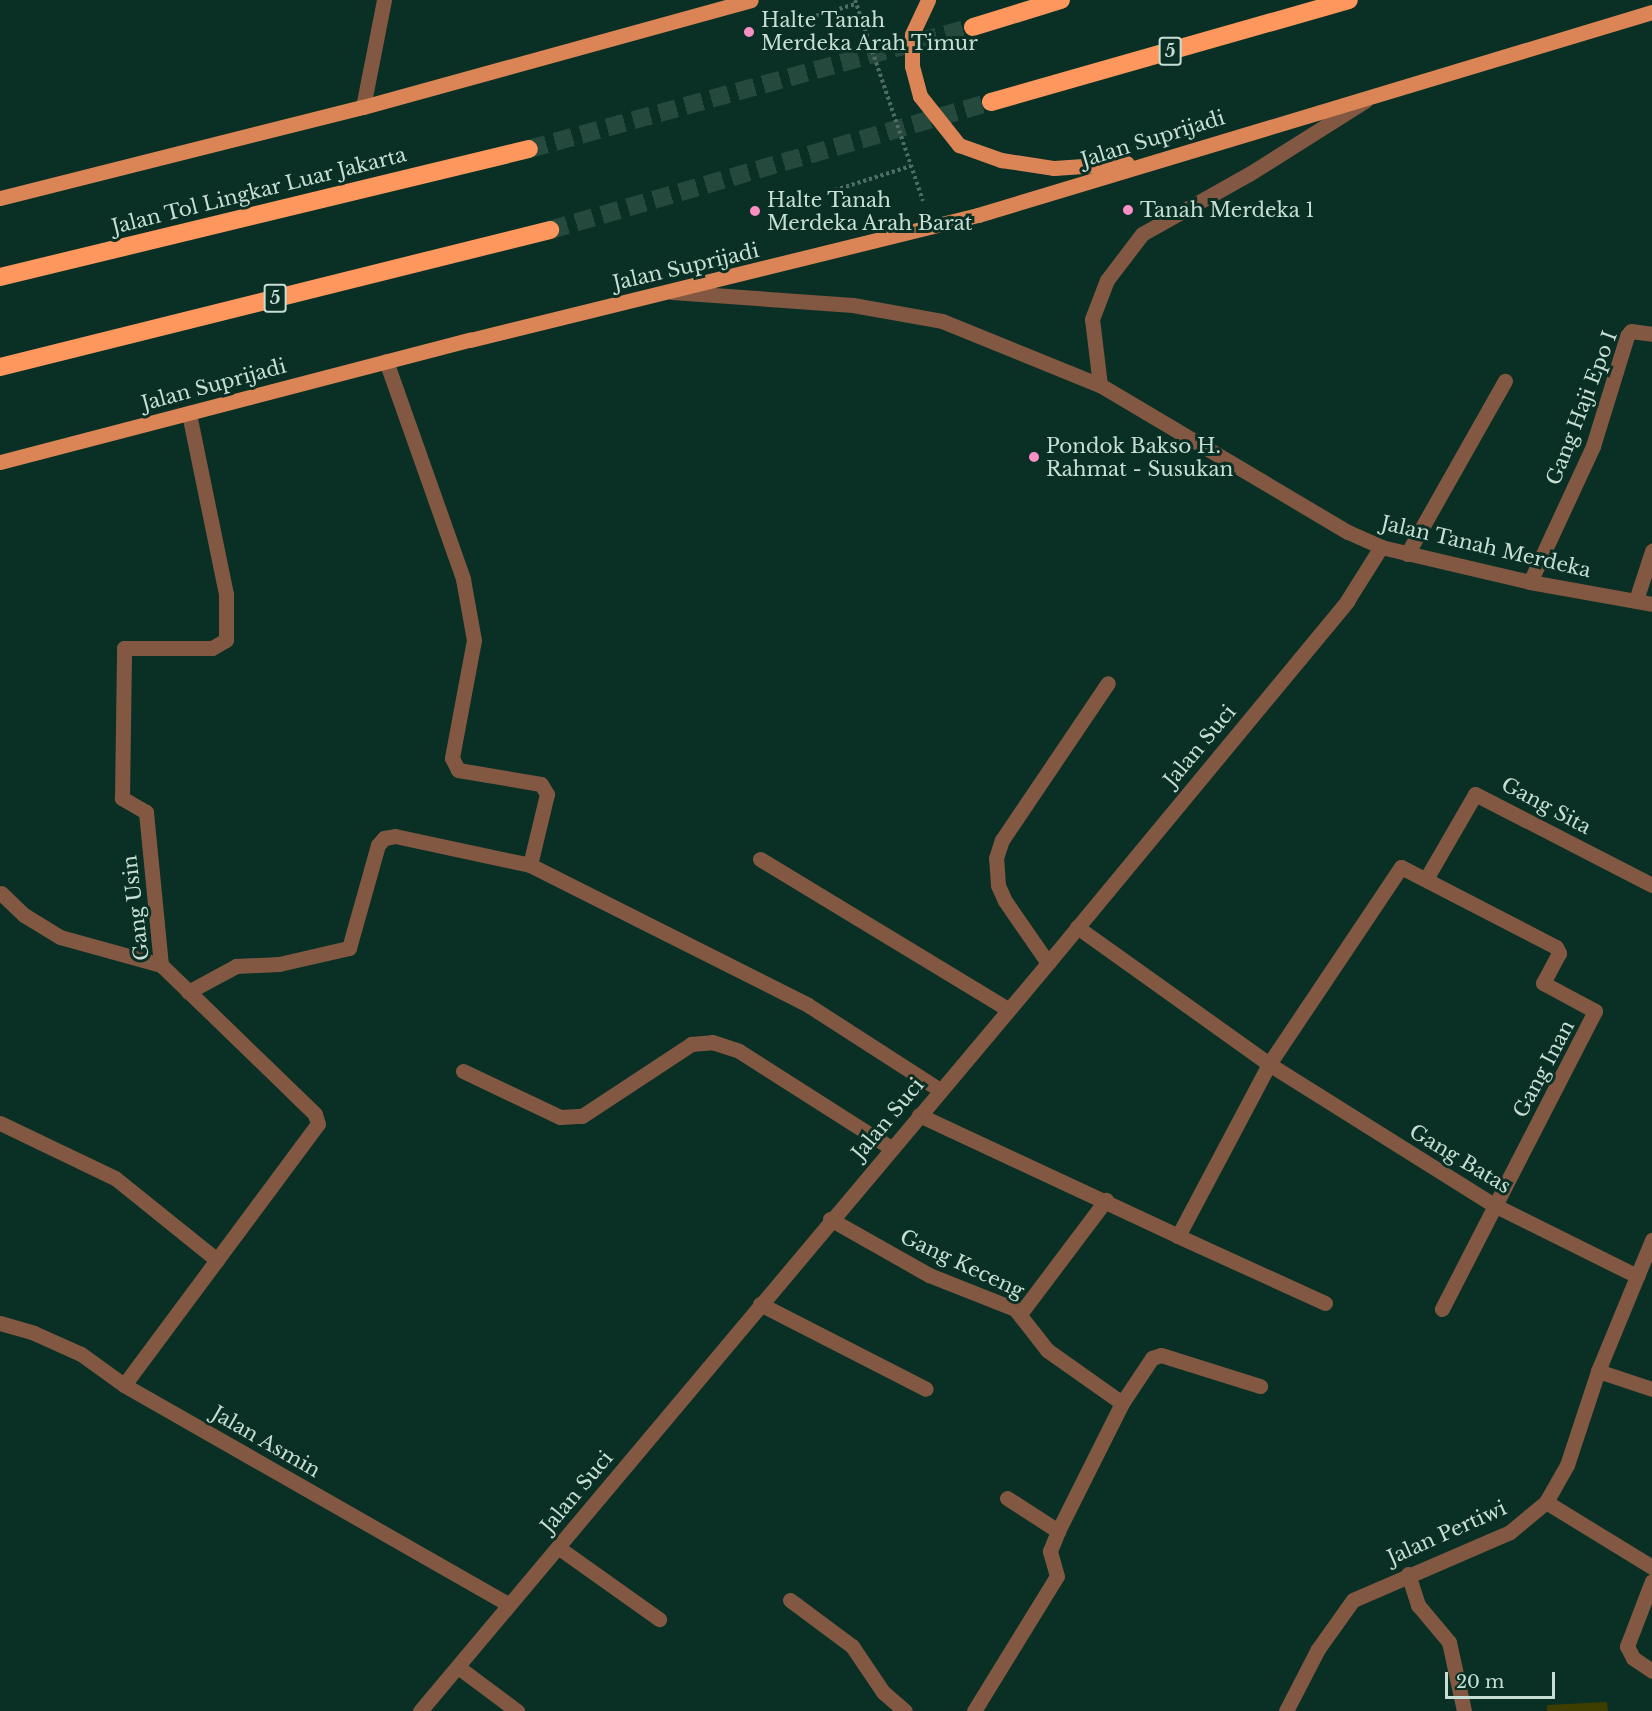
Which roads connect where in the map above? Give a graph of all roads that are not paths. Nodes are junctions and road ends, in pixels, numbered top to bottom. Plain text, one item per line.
1 (384, 0) edge
2 (751, 0) edge
3 (928, 0) edge
4 (1061, 0) edge
5 (1349, 0) edge
6 (1652, 12) edge
7 (973, 27) tunnel mouth
8 (1377, 93) junction
9 (991, 102) tunnel mouth
10 (363, 107) junction
11 (529, 149) tunnel mouth
12 (1154, 161) junction
13 (0, 198) edge
14 (550, 230) tunnel mouth
15 (0, 277) edge
16 (671, 292) junction
17 (1652, 334) edge
18 (386, 362) junction
19 (0, 367) edge
20 (1505, 381) dead end
21 (1100, 385) junction
22 (189, 413) junction
23 (0, 462) edge
24 (1381, 547) junction
25 (1652, 552) edge
26 (1407, 554) junction
27 (1530, 582) junction
28 (1636, 600) junction
29 (1652, 604) edge
30 (1107, 683) dead end
31 (760, 859) dead end
32 (530, 865) junction
33 (1425, 879) junction
34 (1652, 885) edge
35 (2, 893) edge
36 (1077, 927) junction
37 (1048, 963) junction
38 (161, 965) junction
39 (189, 992) junction
40 (1008, 1009) junction
41 (1269, 1064) junction
42 (463, 1071) dead end
43 (940, 1090) junction
44 (919, 1116) junction
45 (0, 1123) edge
46 (891, 1148) junction
47 (1106, 1200) junction
48 (1494, 1205) junction
49 (830, 1219) junction
50 (1179, 1236) junction
51 (1652, 1240) edge
52 (217, 1260) junction
53 (1637, 1276) junction
54 (1325, 1303) dead end
55 (760, 1305) junction
56 (1442, 1309) dead end
57 (1020, 1314) junction
58 (0, 1323) edge
59 (1598, 1371) junction
60 (124, 1385) junction
61 (1260, 1386) dead end
62 (926, 1389) dead end
63 (1652, 1389) edge
64 (1122, 1403) junction
65 (1006, 1497) dead end
66 (1546, 1502) junction
67 (1058, 1531) junction
68 (559, 1548) junction
69 (1652, 1567) edge
70 (1408, 1574) junction
71 (1652, 1581) edge
72 (790, 1600) dead end
73 (509, 1605) junction
74 (660, 1619) dead end
75 (458, 1667) junction
76 (1652, 1671) edge
77 (420, 1711) edge
78 (517, 1711) edge
79 (905, 1711) edge
80 (974, 1711) edge
81 (1286, 1711) edge
82 (1464, 1711) edge

1 - 10 street
2 - 10 main road
3 - 12 main road
4 - 7 highway
5 - 9 highway, 5
6 - 8 main road, Jalan Suprijadi
8 - 12 main road, Jalan Suprijadi
8 - 21 street
10 - 13 main road
11 - 15 highway, Jalan Tol Lingkar Luar Jakarta
12 - 16 main road, Jalan Suprijadi
14 - 19 highway, 5
16 - 18 main road, Jalan Suprijadi
16 - 21 street, Jalan Tanah Merdeka
17 - 27 street, Gang Haji Epo I
18 - 22 main road, Jalan Suprijadi
18 - 32 street
20 - 26 street
21 - 24 street, Jalan Tanah Merdeka
22 - 23 main road, Jalan Suprijadi
22 - 38 street, Gang Usin
24 - 26 street, Jalan Tanah Merdeka
24 - 36 street, Jalan Suci
25 - 28 street
26 - 27 street, Jalan Tanah Merdeka
27 - 28 street, Jalan Tanah Merdeka
28 - 29 street, Jalan Tanah Merdeka
30 - 37 street
31 - 40 street
32 - 39 street
32 - 43 street
33 - 34 street, Gang Sita
33 - 41 street
33 - 48 street, Gang Inan
35 - 38 street
36 - 37 street, Jalan Suci
36 - 41 street, Gang Batas
37 - 40 street, Jalan Suci
38 - 39 street, Gang Usin
39 - 52 street, Gang Usin
40 - 43 street, Jalan Suci
41 - 48 street, Gang Batas
41 - 50 street
42 - 46 street
43 - 44 street, Jalan Suci
44 - 46 street, Jalan Suci
44 - 47 street
45 - 52 street
46 - 49 street, Jalan Suci
47 - 50 street
47 - 57 street
48 - 53 street, Gang Batas
48 - 56 street
49 - 55 street, Jalan Suci
49 - 57 street, Gang Keceng
50 - 54 street
51 - 53 street, Jalan Pertiwi
52 - 60 street, Gang Usin
53 - 59 street, Jalan Pertiwi
55 - 62 street
55 - 68 street, Jalan Suci
57 - 64 street, Gang Keceng
58 - 60 street, Jalan Asmin
59 - 63 street
59 - 66 street, Jalan Pertiwi
60 - 73 street, Jalan Asmin
61 - 64 street
64 - 67 street
65 - 67 street
66 - 69 street
66 - 70 street, Jalan Pertiwi
67 - 80 street
68 - 73 street, Jalan Suci
68 - 74 street
70 - 81 street, Jalan Pertiwi
70 - 82 street
71 - 76 street
72 - 79 street
73 - 75 street, Jalan Suci
75 - 77 street, Jalan Suci
75 - 78 street

